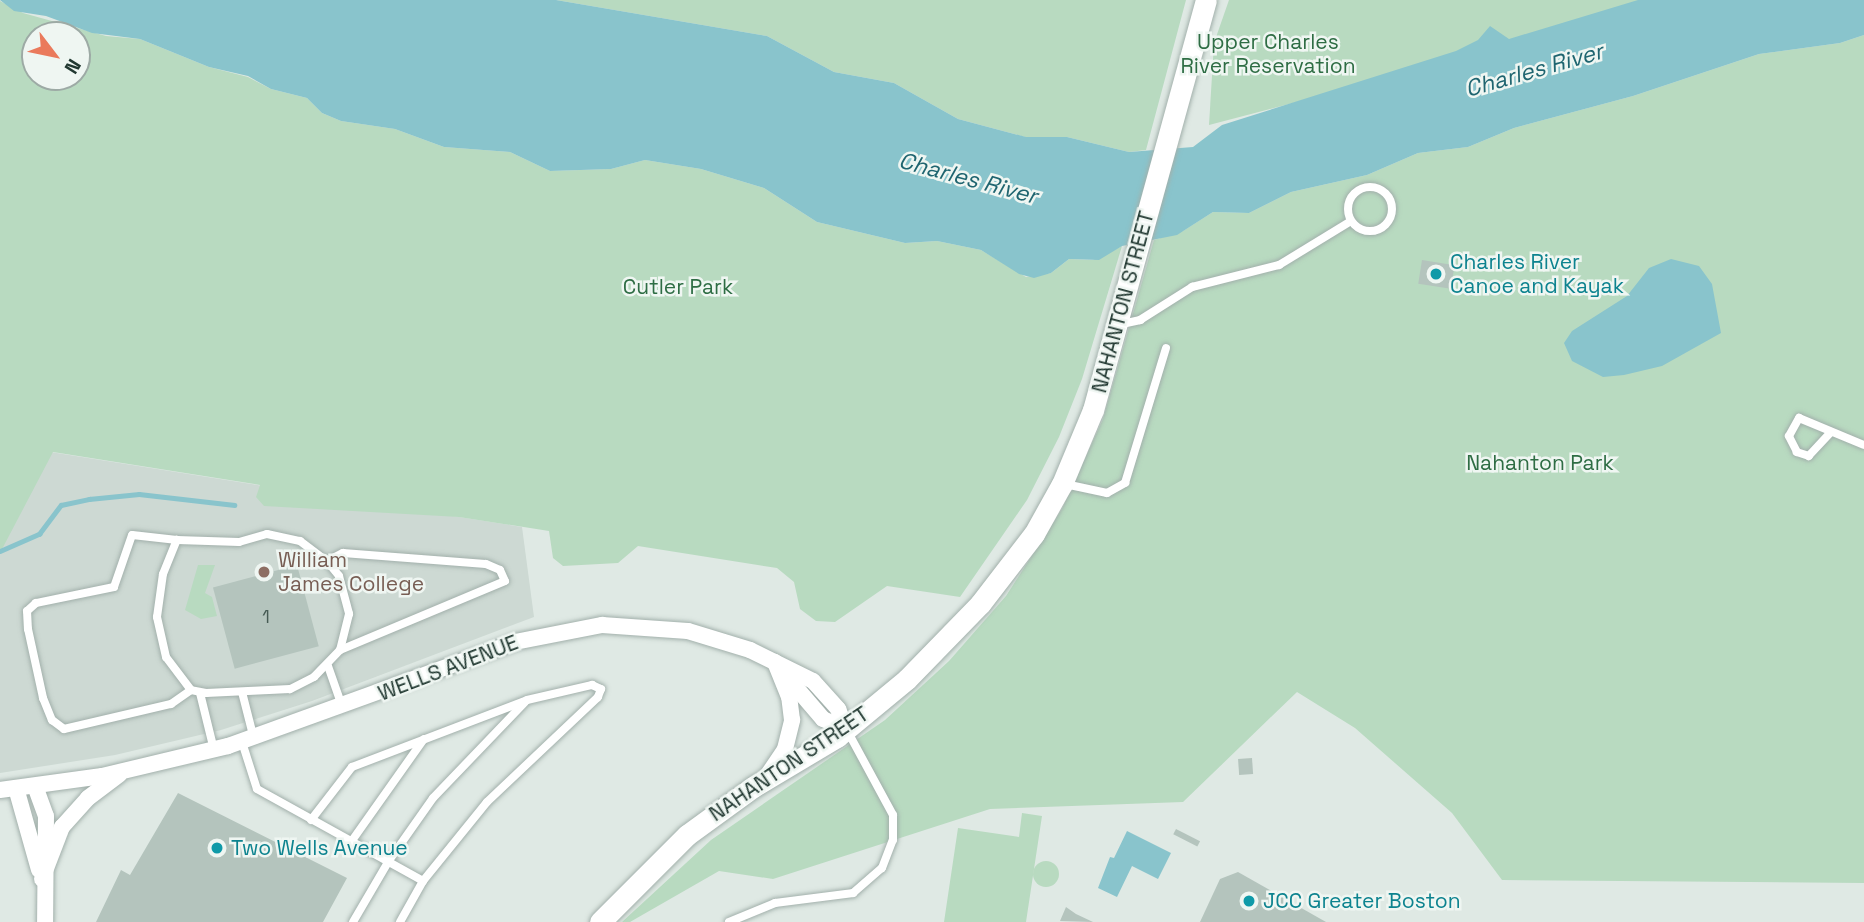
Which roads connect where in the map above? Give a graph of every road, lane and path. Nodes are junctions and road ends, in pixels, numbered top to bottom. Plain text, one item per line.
1 (1206, 0) edge
2 (1351, 221) junction
3 (1117, 325) junction
4 (1166, 348) dead end
5 (1830, 432) junction
6 (1864, 445) edge
7 (1062, 484) junction
8 (177, 540) junction
9 (327, 561) junction
10 (340, 650) junction
11 (775, 662) junction
12 (328, 666) junction
13 (196, 691) junction
14 (242, 692) junction
15 (527, 700) junction
16 (343, 708) junction
17 (846, 729) junction
18 (424, 739) junction
19 (248, 741) junction
20 (214, 750) junction
21 (125, 771) junction
22 (765, 780) junction
23 (35, 786) junction
24 (8, 789) edge
25 (311, 820) junction
26 (351, 842) junction
27 (388, 862) junction
28 (42, 879) junction
29 (423, 881) junction
30 (45, 922) edge
31 (353, 922) edge
32 (400, 922) edge
33 (600, 922) edge
34 (730, 922) edge

1 - 3 main road, NAHANTON STREET
2 - 2 lane
2 - 3 lane
3 - 7 main road, NAHANTON STREET
4 - 7 lane
5 - 5 lane
5 - 6 lane
7 - 17 main road, NAHANTON STREET
8 - 9 lane
8 - 13 lane
8 - 13 lane
9 - 10 lane
9 - 10 lane
10 - 12 lane
11 - 16 street, WELLS AVENUE
11 - 17 street, WELLS AVENUE
11 - 22 street
12 - 14 lane
12 - 16 lane
13 - 14 lane
13 - 20 lane
14 - 19 lane
15 - 18 lane
15 - 27 lane
15 - 29 lane
16 - 19 street, WELLS AVENUE
17 - 22 main road, NAHANTON STREET
17 - 34 lane
18 - 25 lane
18 - 26 lane
19 - 20 street, WELLS AVENUE
19 - 25 lane
20 - 21 street, WELLS AVENUE
21 - 23 street, WELLS AVENUE
21 - 28 street, WELLS AVENUE
22 - 33 main road, NAHANTON STREET
23 - 24 street, WELLS AVENUE
23 - 28 street, WELLS AVENUE
24 - 28 street, WELLS AVENUE
25 - 26 lane
26 - 27 lane
27 - 29 lane
27 - 31 lane
28 - 30 street, WELLS AVENUE
29 - 32 lane

